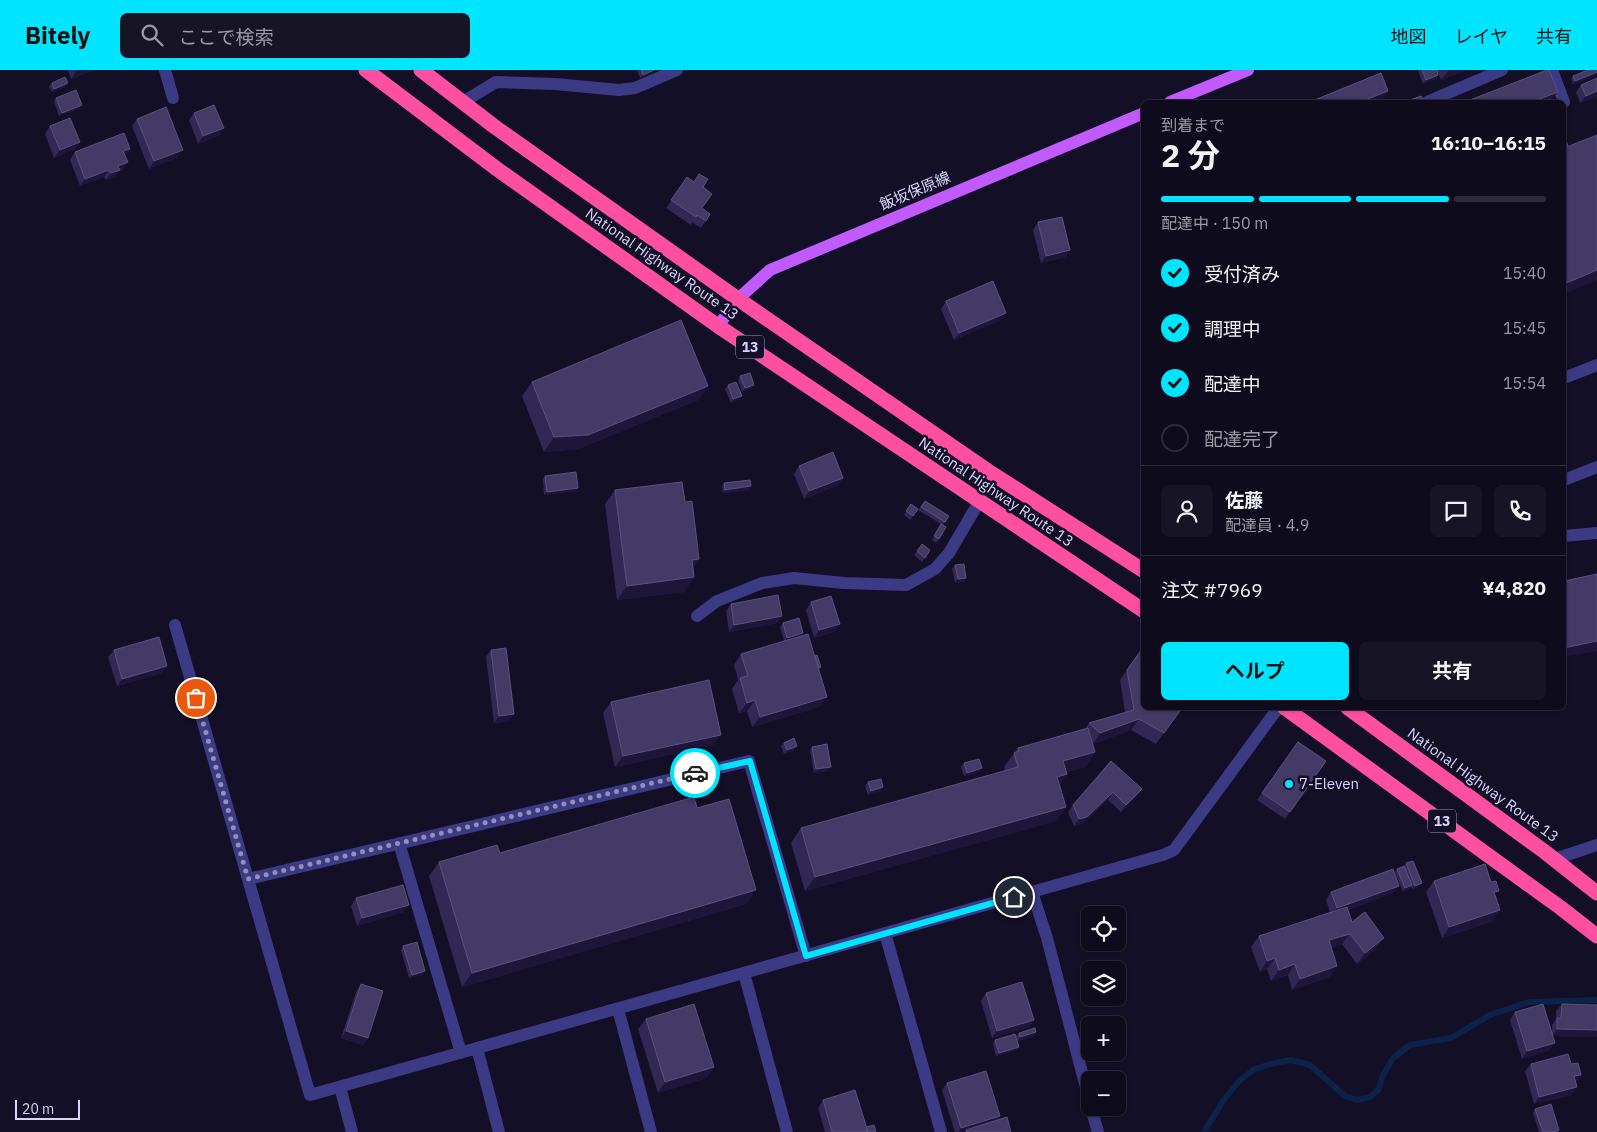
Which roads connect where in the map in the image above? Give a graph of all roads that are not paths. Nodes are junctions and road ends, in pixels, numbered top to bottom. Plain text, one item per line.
1 (165, 70) edge
2 (366, 70) edge
3 (422, 70) edge
4 (677, 70) edge
5 (1248, 70) edge
6 (1502, 70) edge
7 (1552, 70) edge
8 (173, 98) dead end
9 (1175, 100) edge
10 (1432, 100) edge
11 (1563, 100) edge
12 (463, 102) junction
13 (1141, 114) edge
14 (738, 299) junction
15 (718, 326) junction
16 (1597, 365) edge
17 (1566, 377) edge
18 (1597, 467) edge
19 (1566, 479) edge
20 (979, 502) junction
21 (1597, 533) edge
22 (1566, 536) edge
23 (1141, 570) edge
24 (1141, 609) edge
25 (697, 616) dead end
26 (176, 625) dead end
27 (1277, 710) edge
28 (1288, 710) edge
29 (1351, 710) edge
30 (399, 843) junction
31 (1597, 845) edge
32 (1555, 860) junction
33 (248, 879) junction
34 (1032, 892) junction
35 (1597, 892) edge
36 (884, 933) junction
37 (1597, 936) edge
38 (806, 956) junction
39 (744, 973) junction
40 (618, 1009) junction
41 (477, 1048) junction
42 (461, 1053) junction
43 (1082, 1071) edge
44 (340, 1087) junction
45 (1093, 1116) edge
46 (352, 1132) edge
47 (499, 1132) edge
48 (651, 1132) edge
49 (788, 1132) edge
50 (941, 1132) edge
51 (1098, 1132) edge

1 - 8 street
2 - 15 highway, National Highway Route 13 / 13
3 - 12 highway, National Highway Route 13 / 13
4 - 12 street
5 - 9 main road
6 - 10 street
7 - 11 street
12 - 14 highway, National Highway Route 13 / 13
13 - 14 main road, 飯坂保原線
14 - 15 main road, 飯坂保原線
14 - 23 highway, National Highway Route 13 / 13
15 - 20 highway, National Highway Route 13 / 13
16 - 17 street
18 - 19 street
20 - 24 highway, National Highway Route 13 / 13
20 - 25 street
21 - 22 street
26 - 33 street
27 - 34 street
28 - 37 highway, 13
29 - 32 highway, National Highway Route 13 / 13
30 - 33 street
30 - 38 street
30 - 42 street
31 - 32 street
32 - 35 highway, National Highway Route 13 / 13
33 - 44 street
34 - 36 street
34 - 43 street
36 - 38 street
36 - 50 street
38 - 39 street
39 - 40 street
39 - 49 street
40 - 41 street
40 - 48 street
41 - 42 street
41 - 47 street
42 - 44 street
44 - 46 street
45 - 51 street

